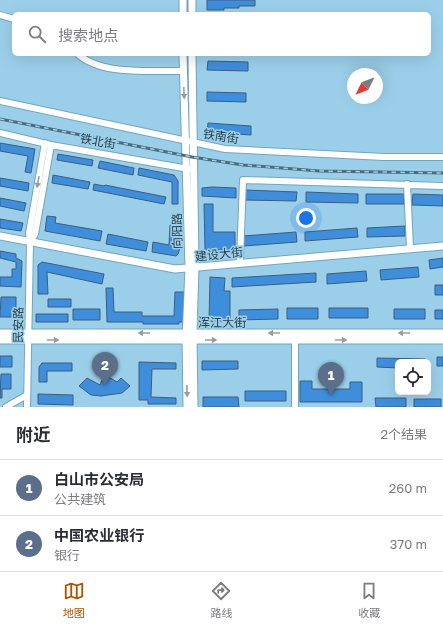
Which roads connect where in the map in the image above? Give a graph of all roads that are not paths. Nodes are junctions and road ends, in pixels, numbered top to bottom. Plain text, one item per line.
1 (183, 0) edge
2 (192, 0) edge
3 (183, 12) edge
4 (192, 12) edge
5 (0, 14) edge
6 (12, 18) edge
7 (80, 56) edge
8 (183, 56) edge
9 (192, 56) edge
10 (184, 71) junction
11 (0, 101) edge
12 (0, 133) edge
13 (189, 142) junction
14 (48, 144) junction
15 (443, 157) edge
16 (190, 169) junction
17 (407, 184) junction
18 (443, 186) edge
19 (0, 236) edge
20 (30, 243) junction
21 (443, 246) edge
22 (410, 248) junction
23 (240, 262) junction
24 (192, 267) junction
25 (0, 332) edge
26 (443, 333) edge
27 (29, 336) junction
28 (190, 336) junction
29 (0, 340) edge
30 (296, 340) junction
31 (443, 340) edge
32 (27, 395) junction
33 (6, 407) edge
34 (27, 407) edge
35 (187, 407) edge
36 (194, 407) edge
37 (295, 407) edge

1 - 3 main road
2 - 4 main road
5 - 6 street
7 - 10 street
8 - 10 main road, 向阳路
9 - 13 main road, 向阳路
10 -> 13 main road, 向阳路
11 - 13 street, 铁南街
12 - 14 street, 铁北街
13 - 15 street, 铁南街
13 - 16 main road, 向阳路
14 - 16 street, 铁北街
14 - 20 street, 民安路
16 - 24 main road, 向阳路
17 - 18 street
17 - 22 street
17 - 23 street
19 - 20 main road, 建设大街
20 - 24 main road, 建设大街
20 - 27 street, 民安路
21 - 22 main road, 建设大街
22 - 23 main road, 建设大街
23 - 24 main road, 建设大街
24 - 28 main road, 向阳路
25 - 27 main road, 浑江大街
26 -> 28 main road, 浑江大街
27 - 28 main road, 浑江大街
27 - 29 main road, 浑江大街
27 - 32 street, 民安路
28 -> 30 main road, 浑江大街
28 -> 35 main road, 向阳路
28 - 36 main road, 向阳路
30 -> 31 main road, 浑江大街
30 - 37 street
32 - 33 street
32 - 34 street, 民安路

